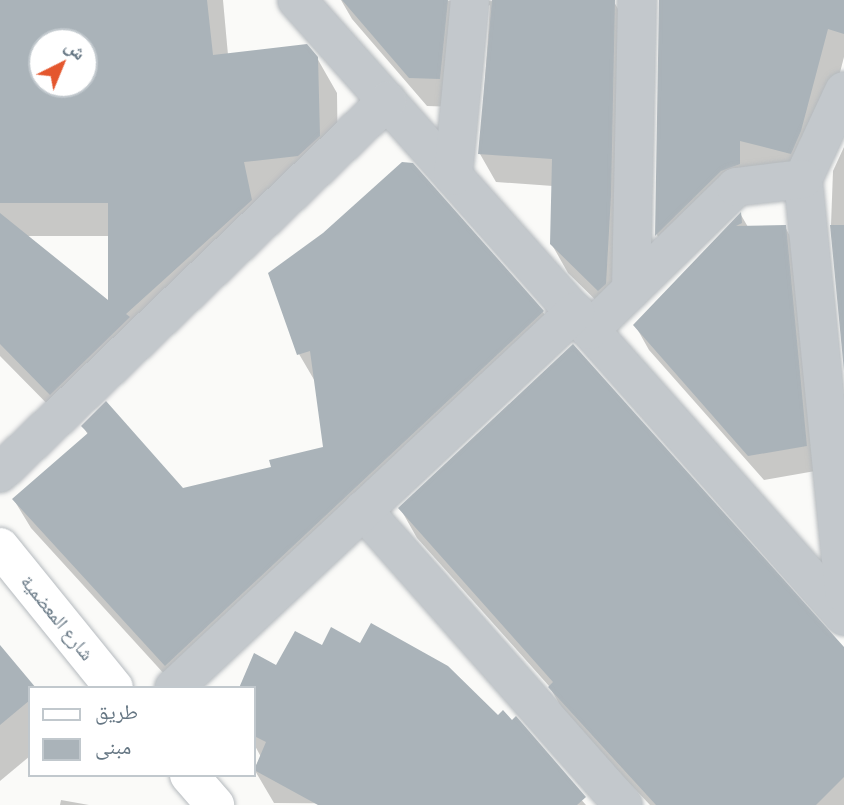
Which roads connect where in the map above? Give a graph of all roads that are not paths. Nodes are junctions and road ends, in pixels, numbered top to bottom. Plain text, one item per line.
1 (298, 0) edge
2 (470, 0) edge
3 (637, 0) edge
4 (844, 91) edge
5 (387, 101) junction
6 (453, 176) junction
7 (803, 179) junction
8 (631, 290) junction
9 (583, 321) junction
10 (0, 473) edge
11 (363, 510) junction
12 (0, 548) edge
13 (0, 590) edge
14 (844, 593) edge
15 (844, 616) edge
16 (87, 686) edge
17 (112, 686) edge
18 (176, 686) edge
19 (165, 777) edge
20 (191, 777) edge
21 (186, 805) edge
22 (215, 805) edge
23 (623, 805) edge

1 - 5 street
2 - 6 street
3 - 8 street
4 - 7 street
5 - 6 street
5 - 10 street
6 - 9 street
7 - 8 street
7 - 14 street
8 - 9 street
9 - 11 street
9 - 15 street
11 - 18 street
11 - 23 street
12 - 17 main road, شارع المعضمية
13 - 16 main road, شارع المعضمية
19 - 21 main road
20 - 22 main road

